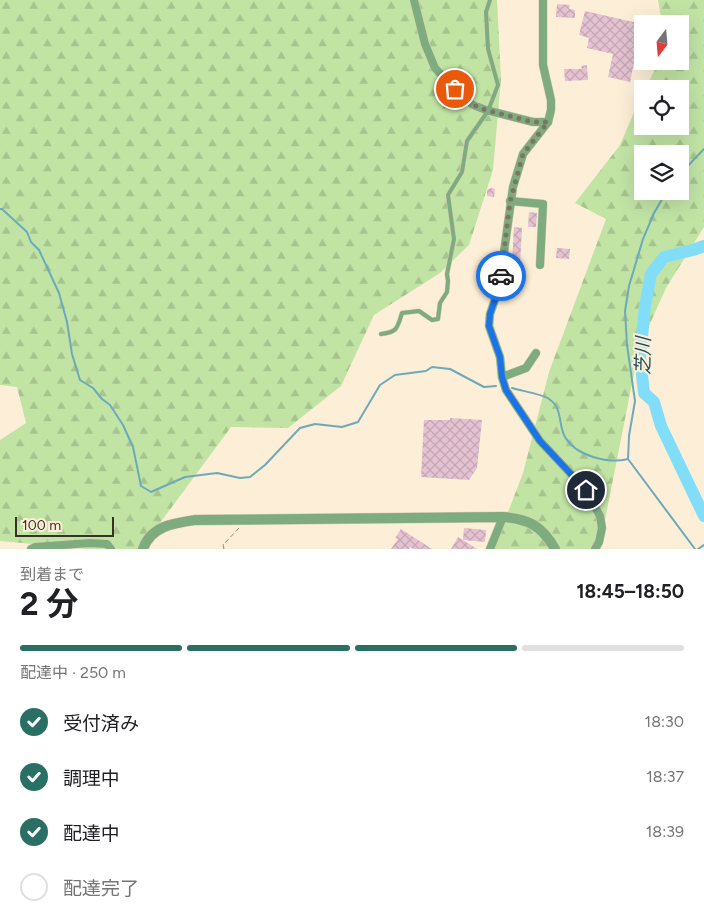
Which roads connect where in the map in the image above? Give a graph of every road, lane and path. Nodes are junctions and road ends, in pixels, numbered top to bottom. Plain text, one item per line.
1 (414, 0) edge
2 (490, 0) edge
3 (543, 0) edge
4 (488, 111) junction
5 (548, 122) junction
6 (510, 201) junction
7 (540, 265) dead end
8 (382, 334) dead end
9 (536, 353) dead end
10 (502, 377) junction
11 (503, 517) junction
12 (246, 520) junction
13 (31, 549) edge
14 (111, 549) edge
15 (143, 549) edge
16 (224, 549) edge
17 (490, 549) edge
18 (555, 549) edge
19 (594, 549) edge

1 - 4 street
2 - 4 lane
3 - 5 street
4 - 5 street
4 - 8 lane
5 - 6 street
6 - 7 street
6 - 10 street
9 - 10 street
10 - 19 street
11 - 12 street
11 - 17 street
11 - 18 street
12 - 15 street
12 - 16 path
13 - 14 street

